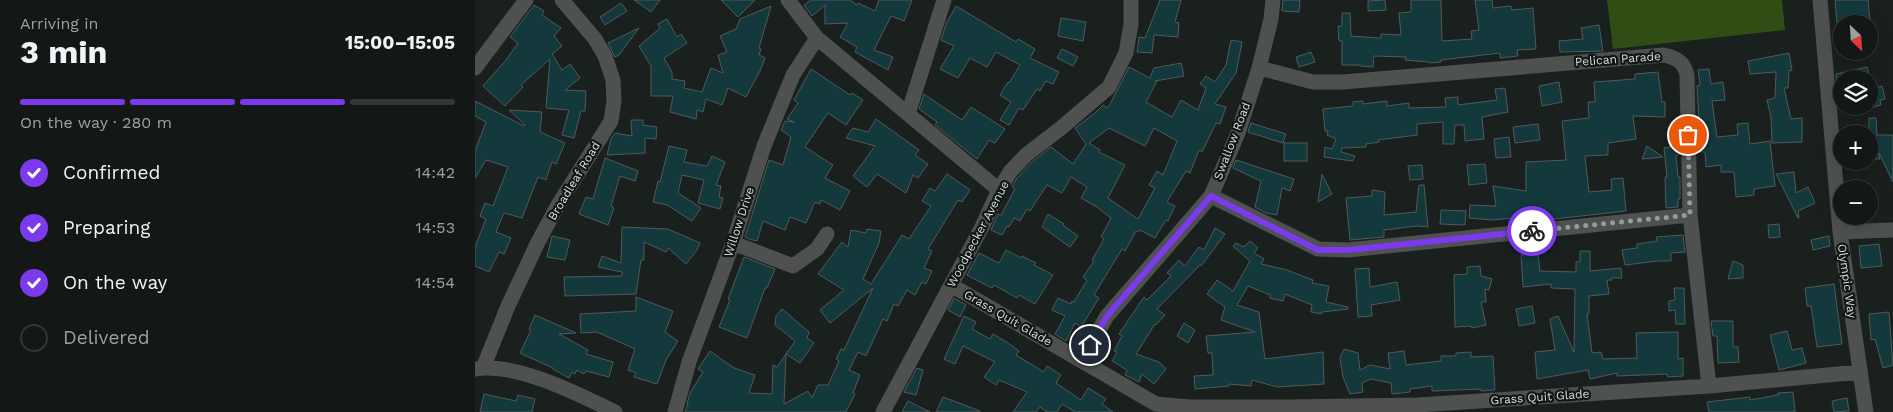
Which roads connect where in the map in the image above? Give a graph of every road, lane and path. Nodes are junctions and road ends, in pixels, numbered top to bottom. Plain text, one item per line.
1 (526, 0) edge
2 (562, 0) edge
3 (789, 0) edge
4 (944, 0) edge
5 (1131, 0) edge
6 (1273, 0) edge
7 (1820, 0) edge
8 (817, 38) junction
9 (475, 68) edge
10 (1259, 68) junction
11 (908, 114) junction
12 (999, 190) junction
13 (1211, 196) junction
14 (1690, 215) junction
15 (1893, 230) edge
16 (1840, 232) junction
17 (827, 234) dead end
18 (733, 243) junction
19 (951, 285) junction
20 (1082, 360) junction
21 (479, 368) edge
22 (1860, 372) junction
23 (1709, 386) junction
24 (615, 412) edge
25 (675, 412) edge
26 (883, 412) edge
27 (1867, 412) edge

1 - 9 street
2 - 21 street, Broadleaf Road
3 - 8 street
4 - 11 street
5 - 12 street, Woodpecker Avenue
6 - 10 street, Swallow Road
7 - 16 street, Olympic Way
8 - 11 street
8 - 18 street, Willow Drive
10 - 13 street, Swallow Road
10 - 14 street, Pelican Parade
11 - 12 street
12 - 19 street, Woodpecker Avenue
13 - 14 street
13 - 20 street, Swallow Road
14 - 23 street, Pelican Parade
15 - 16 street
16 - 22 street, Olympic Way
17 - 18 street
18 - 25 street, Willow Drive
19 - 20 street, Grass Quit Glade
19 - 26 street, Woodpecker Avenue
20 - 23 street, Grass Quit Glade
21 - 24 street
22 - 23 street, Grass Quit Glade
22 - 27 street, Olympic Way

